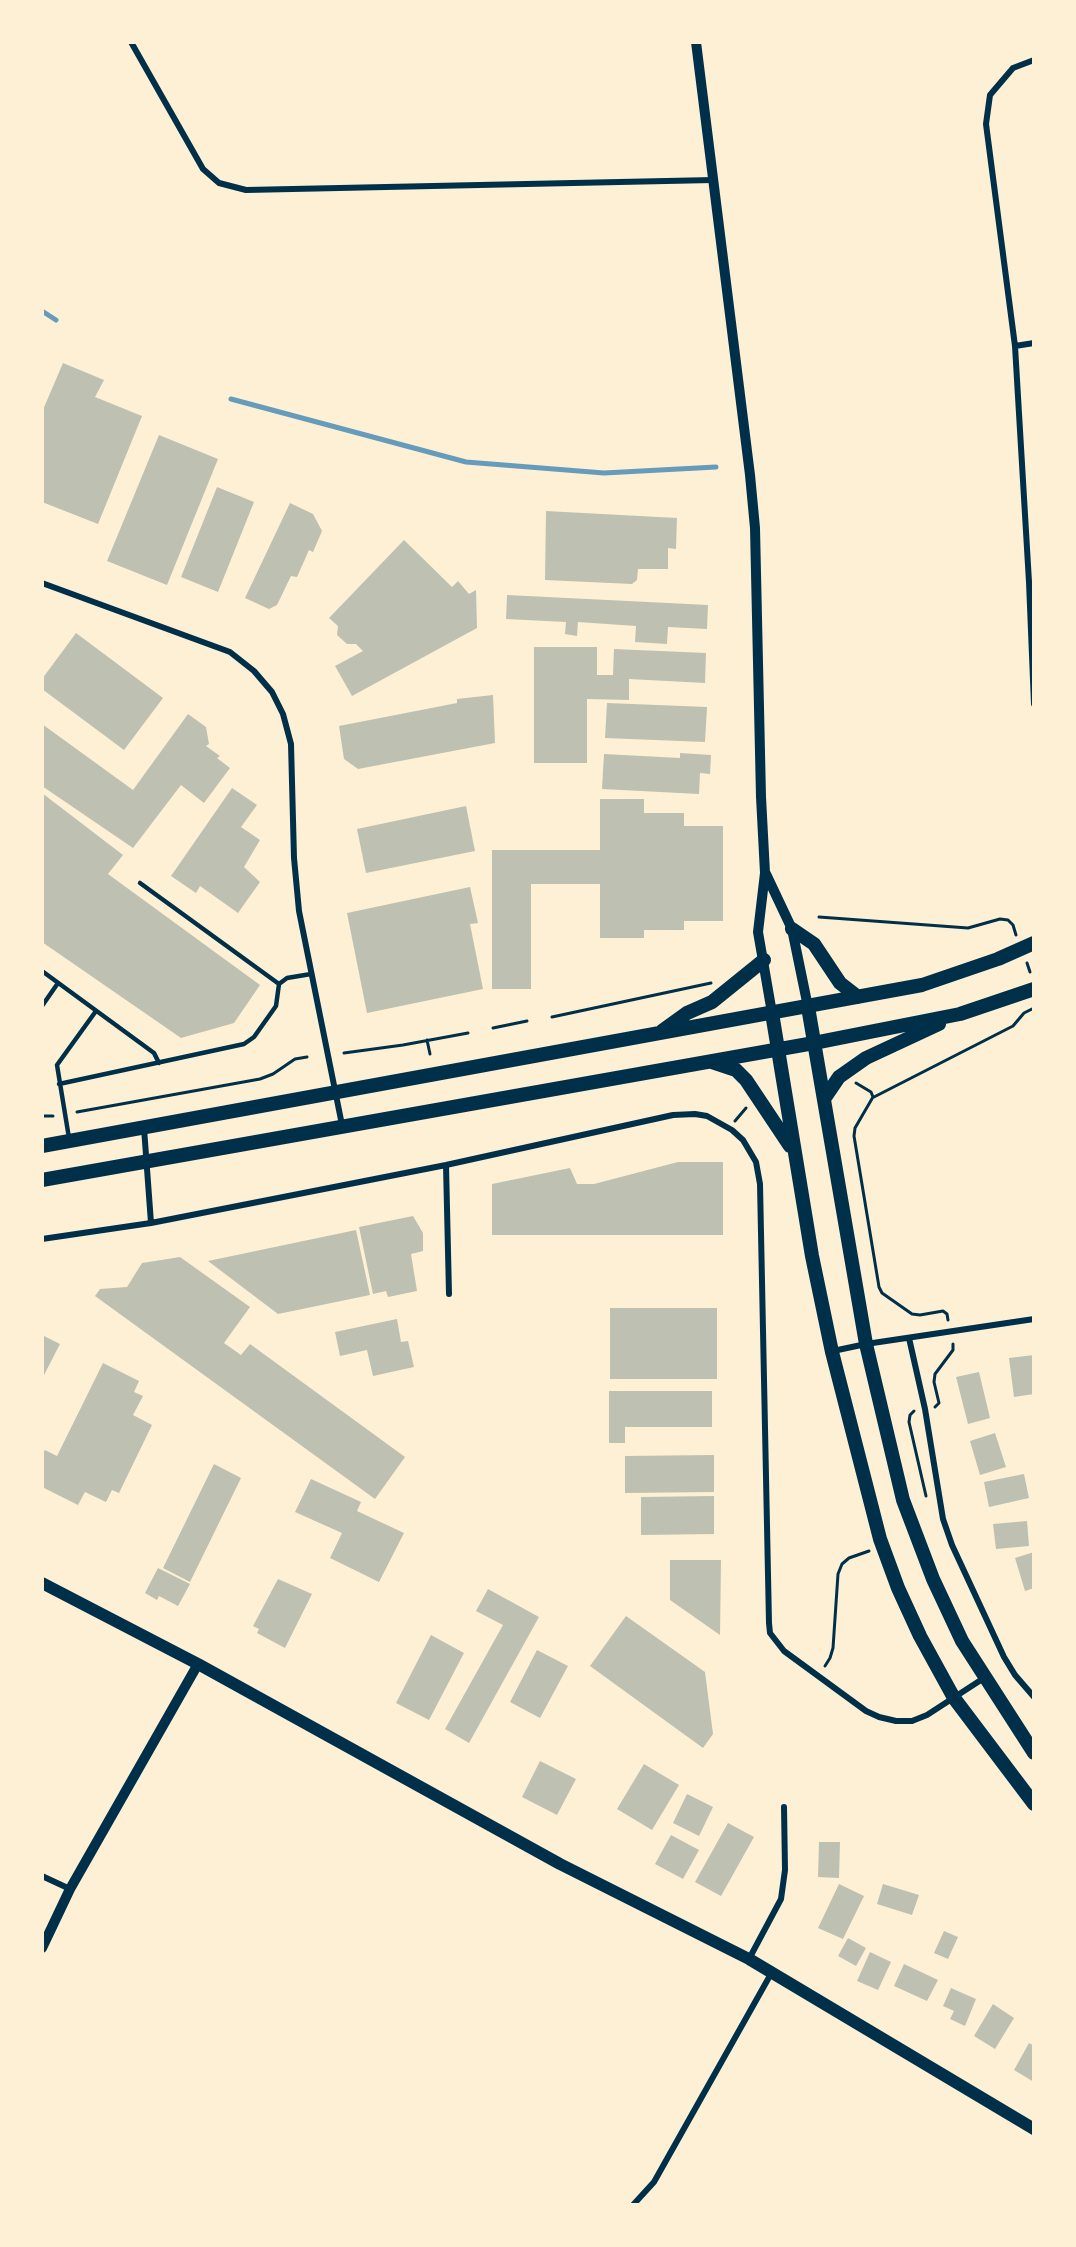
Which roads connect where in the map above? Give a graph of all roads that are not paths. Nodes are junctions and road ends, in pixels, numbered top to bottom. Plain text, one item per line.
1 (131, 42) edge
2 (696, 42) edge
3 (1034, 60) edge
4 (713, 180) junction
5 (1034, 343) edge
6 (1015, 346) junction
7 (1032, 582) edge
8 (42, 583) edge
9 (1034, 704) edge
10 (765, 873) junction
11 (140, 883) dead end
12 (792, 929) junction
13 (1034, 943) edge
14 (764, 960) junction
15 (42, 971) edge
16 (311, 975) junction
17 (58, 983) junction
18 (279, 984) junction
19 (1034, 988) edge
20 (858, 997) junction
21 (42, 1006) edge
22 (808, 1007) junction
23 (96, 1011) junction
24 (772, 1013) junction
25 (960, 1014) junction
26 (658, 1034) junction
27 (814, 1043) junction
28 (778, 1050) junction
29 (709, 1062) junction
30 (159, 1063) junction
31 (59, 1084) junction
32 (336, 1091) junction
33 (824, 1099) junction
34 (342, 1125) junction
35 (144, 1127) junction
36 (69, 1141) junction
37 (42, 1146) edge
38 (795, 1153) junction
39 (148, 1162) junction
40 (446, 1165) junction
41 (42, 1180) edge
42 (151, 1223) junction
43 (42, 1239) edge
44 (449, 1294) dead end
45 (1034, 1319) edge
46 (909, 1338) junction
47 (866, 1344) junction
48 (832, 1352) junction
49 (42, 1583) edge
50 (198, 1664) junction
51 (984, 1678) junction
52 (1034, 1697) edge
53 (954, 1698) junction
54 (1034, 1753) edge
55 (1034, 1804) edge
56 (784, 1807) dead end
57 (42, 1876) edge
58 (70, 1889) junction
59 (42, 1948) edge
60 (749, 1959) junction
61 (772, 1972) junction
62 (1034, 2130) edge
63 (633, 2205) edge

1 - 4 street
2 - 4 street
3 - 6 street
4 - 10 street
5 - 6 street
6 - 7 street
7 - 9 street
8 - 16 street
10 - 12 street
10 - 14 street
11 - 18 lane
12 - 20 main road
12 - 22 street
13 - 20 main road
14 - 24 street
14 - 26 main road
15 - 17 lane
16 - 18 lane
16 - 32 street
17 - 21 lane
17 - 23 lane
18 - 30 lane
19 - 25 main road
20 - 22 main road
22 - 24 main road
22 - 27 main road
23 - 30 lane
23 - 31 lane
24 - 26 main road
24 - 28 main road
25 - 27 main road
25 - 33 main road
26 - 32 main road
27 - 28 main road
27 - 33 main road
28 - 29 main road
28 - 38 main road
29 - 34 main road
29 - 38 main road
30 - 31 lane
31 - 36 lane
32 - 34 street
32 - 35 main road
33 - 47 main road
34 - 39 main road
35 - 36 main road
35 - 39 street
36 - 37 main road
38 - 48 main road
39 - 41 main road
39 - 42 street
40 - 42 street
40 - 44 street
40 - 53 street
42 - 43 street
45 - 46 street
46 - 47 street
46 - 52 street
47 - 48 street
47 - 51 main road
48 - 53 main road
49 - 50 main road
50 - 58 street
50 - 60 main road
51 - 53 street
51 - 54 main road
53 - 55 main road
56 - 60 street
57 - 58 street
58 - 59 street
60 - 61 main road
61 - 62 main road
61 - 63 street

